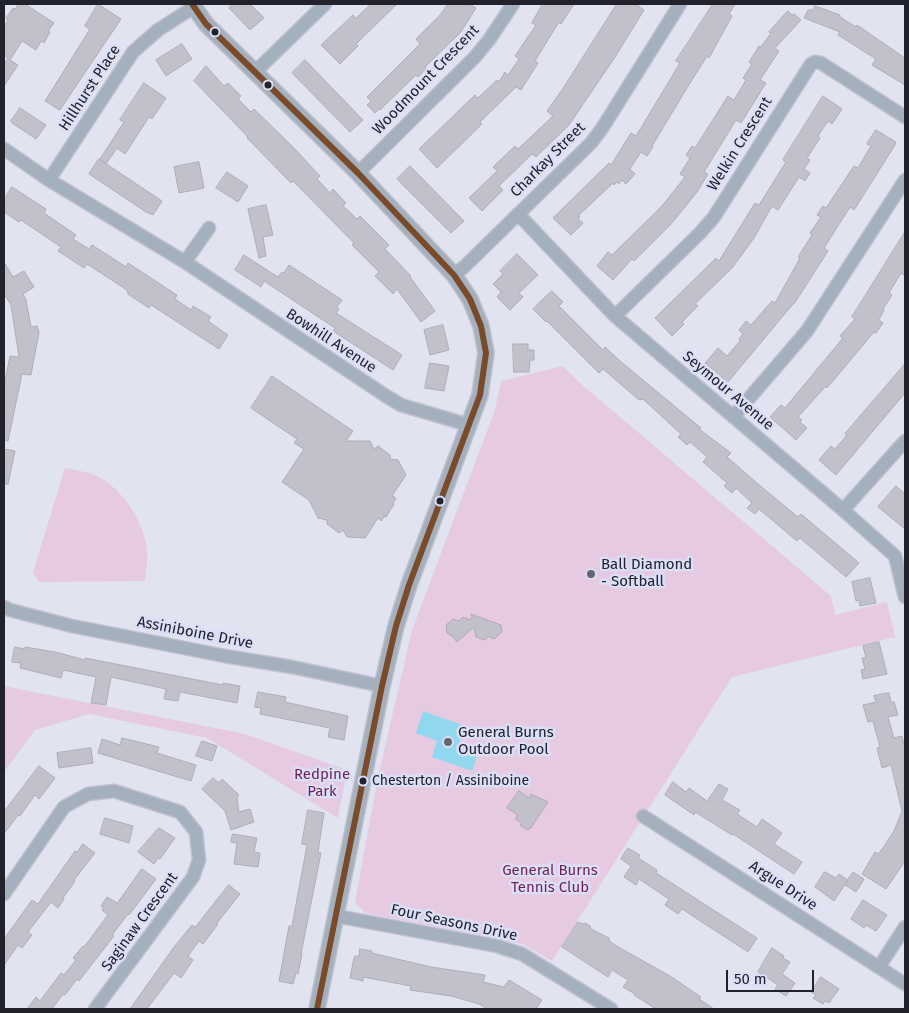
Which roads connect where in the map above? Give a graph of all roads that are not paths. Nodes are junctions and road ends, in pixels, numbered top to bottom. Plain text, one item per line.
1 (325, 4) edge
2 (512, 4) edge
3 (680, 4) edge
4 (193, 6) edge
5 (255, 72) junction
6 (905, 117) edge
7 (4, 149) edge
8 (358, 173) junction
9 (49, 180) junction
10 (905, 180) edge
11 (518, 214) junction
12 (209, 228) dead end
13 (185, 262) junction
14 (454, 275) junction
15 (615, 316) junction
16 (733, 417) junction
17 (470, 425) junction
18 (905, 441) edge
19 (843, 510) junction
20 (905, 597) edge
21 (4, 607) edge
22 (382, 686) junction
23 (643, 816) dead end
24 (5, 889) edge
25 (336, 916) junction
26 (905, 927) edge
27 (879, 967) junction
28 (905, 984) edge
29 (95, 1009) edge
30 (317, 1009) edge
31 (611, 1009) edge

1 - 5 street
2 - 8 street, Woodmount Crescent
3 - 11 street, Charkay Street
4 - 5 street
4 - 9 street, Hillhurst Place
5 - 8 street
6 - 15 street, Welkin Crescent
7 - 9 street, Bowhill Avenue
8 - 14 street
9 - 13 street, Bowhill Avenue
10 - 16 street
11 - 14 street, Charkay Street
11 - 15 street, Seymour Avenue
12 - 13 street
13 - 17 street, Bowhill Avenue
14 - 17 street
15 - 16 street, Seymour Avenue
16 - 19 street, Seymour Avenue
17 - 22 street
18 - 19 street
19 - 20 street, Seymour Avenue
21 - 22 street, Assiniboine Drive
22 - 25 street
23 - 27 street, Argue Drive
24 - 29 street, Saginaw Crescent
25 - 30 street
25 - 31 street, Four Seasons Drive
26 - 27 street
27 - 28 street, Argue Drive

